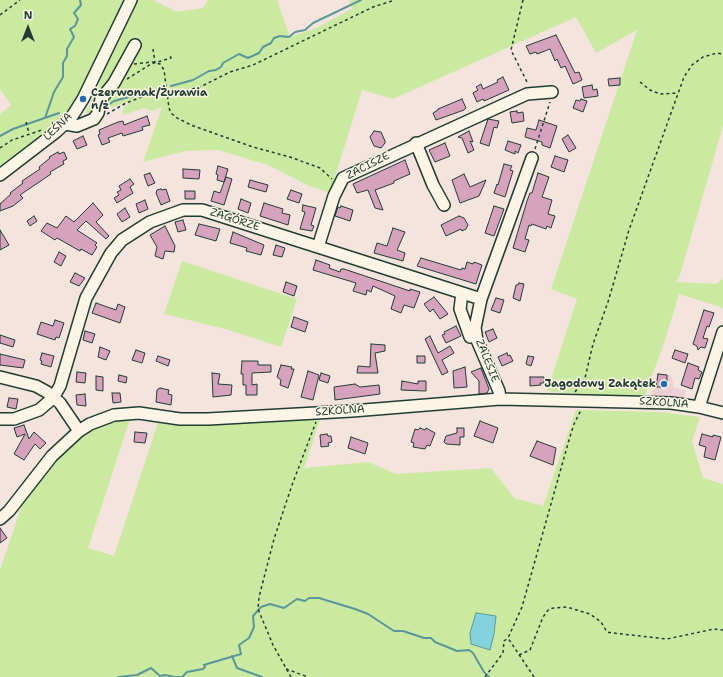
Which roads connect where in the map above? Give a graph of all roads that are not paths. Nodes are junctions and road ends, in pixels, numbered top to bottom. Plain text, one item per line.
1 (131, 0) edge
2 (135, 45) dead end
3 (552, 92) road end
4 (65, 124) junction
5 (416, 143) junction
6 (532, 158) road end
7 (0, 176) edge
8 (444, 205) dead end
9 (318, 247) junction
10 (462, 293) junction
11 (482, 300) junction
12 (723, 332) edge
13 (470, 337) dead end
14 (0, 377) edge
15 (53, 398) junction
16 (500, 399) junction
17 (699, 407) junction
18 (723, 413) edge
19 (0, 419) edge
20 (78, 431) junction
21 (0, 519) edge

1 - 4 street, LEŚNA
2 - 4 street
3 - 5 street, ZACISZE
4 - 7 street, LEŚNA
5 - 8 street
5 - 9 street, ZACISZE
6 - 11 street
9 - 10 street, ZAGÓRZE
9 - 15 street, ZAGÓRZE
10 - 11 street, ZAGÓRZE
10 - 13 street
11 - 16 street, ZALESIE
12 - 17 street
14 - 15 street
15 - 19 street, ZAGÓRZE
15 - 20 street
16 - 17 street, SZKOLNA
16 - 20 street, SZKOLNA
17 - 18 street, SZKOLNA
20 - 21 street, SZKOLNA

